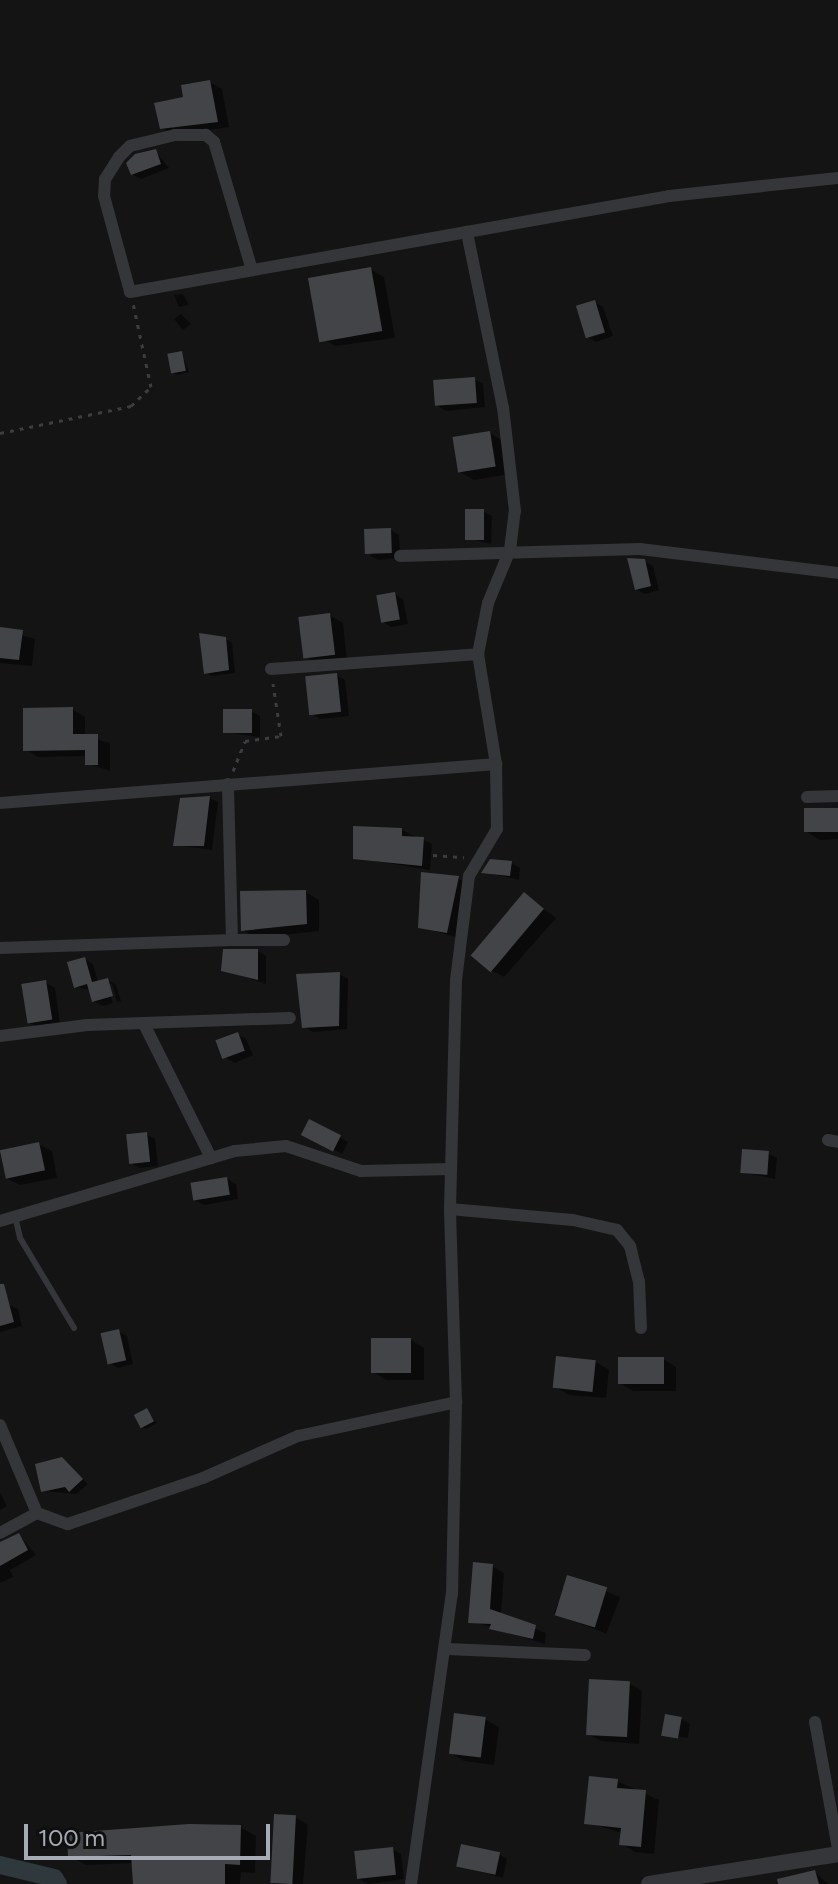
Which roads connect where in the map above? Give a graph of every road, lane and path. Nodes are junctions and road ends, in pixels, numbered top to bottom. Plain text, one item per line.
1 (838, 178) edge
2 (467, 232) junction
3 (252, 270) junction
4 (130, 292) junction
5 (0, 433) edge
6 (510, 550) junction
7 (400, 556) dead end
8 (838, 573) edge
9 (478, 654) junction
10 (271, 669) joint
11 (496, 764) junction
12 (228, 784) junction
13 (838, 796) edge
14 (807, 797) dead end
15 (0, 803) edge
16 (433, 855) dead end
17 (476, 858) junction
18 (232, 940) junction
19 (284, 940) dead end
20 (0, 948) edge
21 (290, 1018) dead end
22 (144, 1024) junction
23 (0, 1036) edge
24 (211, 1158) junction
25 (451, 1169) junction
26 (450, 1209) junction
27 (15, 1216) junction
28 (0, 1221) edge
29 (74, 1328) dead end
30 (641, 1328) dead end
31 (456, 1402) junction
32 (0, 1425) edge
33 (37, 1513) junction
34 (0, 1533) edge
35 (447, 1649) junction
36 (585, 1655) dead end
37 (815, 1722) dead end
38 (838, 1851) edge
39 (411, 1884) edge
40 (649, 1884) edge

1 - 2 street
2 - 3 street
2 - 6 street
3 - 4 street
3 - 4 street
4 - 5 path
6 - 7 street
6 - 8 street
6 - 9 street
9 - 10 street
9 - 11 street
10 - 12 path
11 - 12 street
11 - 17 street
12 - 15 street
12 - 18 street
13 - 14 street
16 - 17 path
17 - 25 street
18 - 19 street
18 - 20 street
21 - 22 street
22 - 23 street
22 - 24 street
24 - 25 street
24 - 27 street
25 - 26 street
26 - 30 street
26 - 31 street
27 - 28 street
27 - 29 lane
31 - 33 street
31 - 35 street
32 - 33 street
33 - 34 street
35 - 36 street
35 - 39 street
37 - 38 street
38 - 40 street

